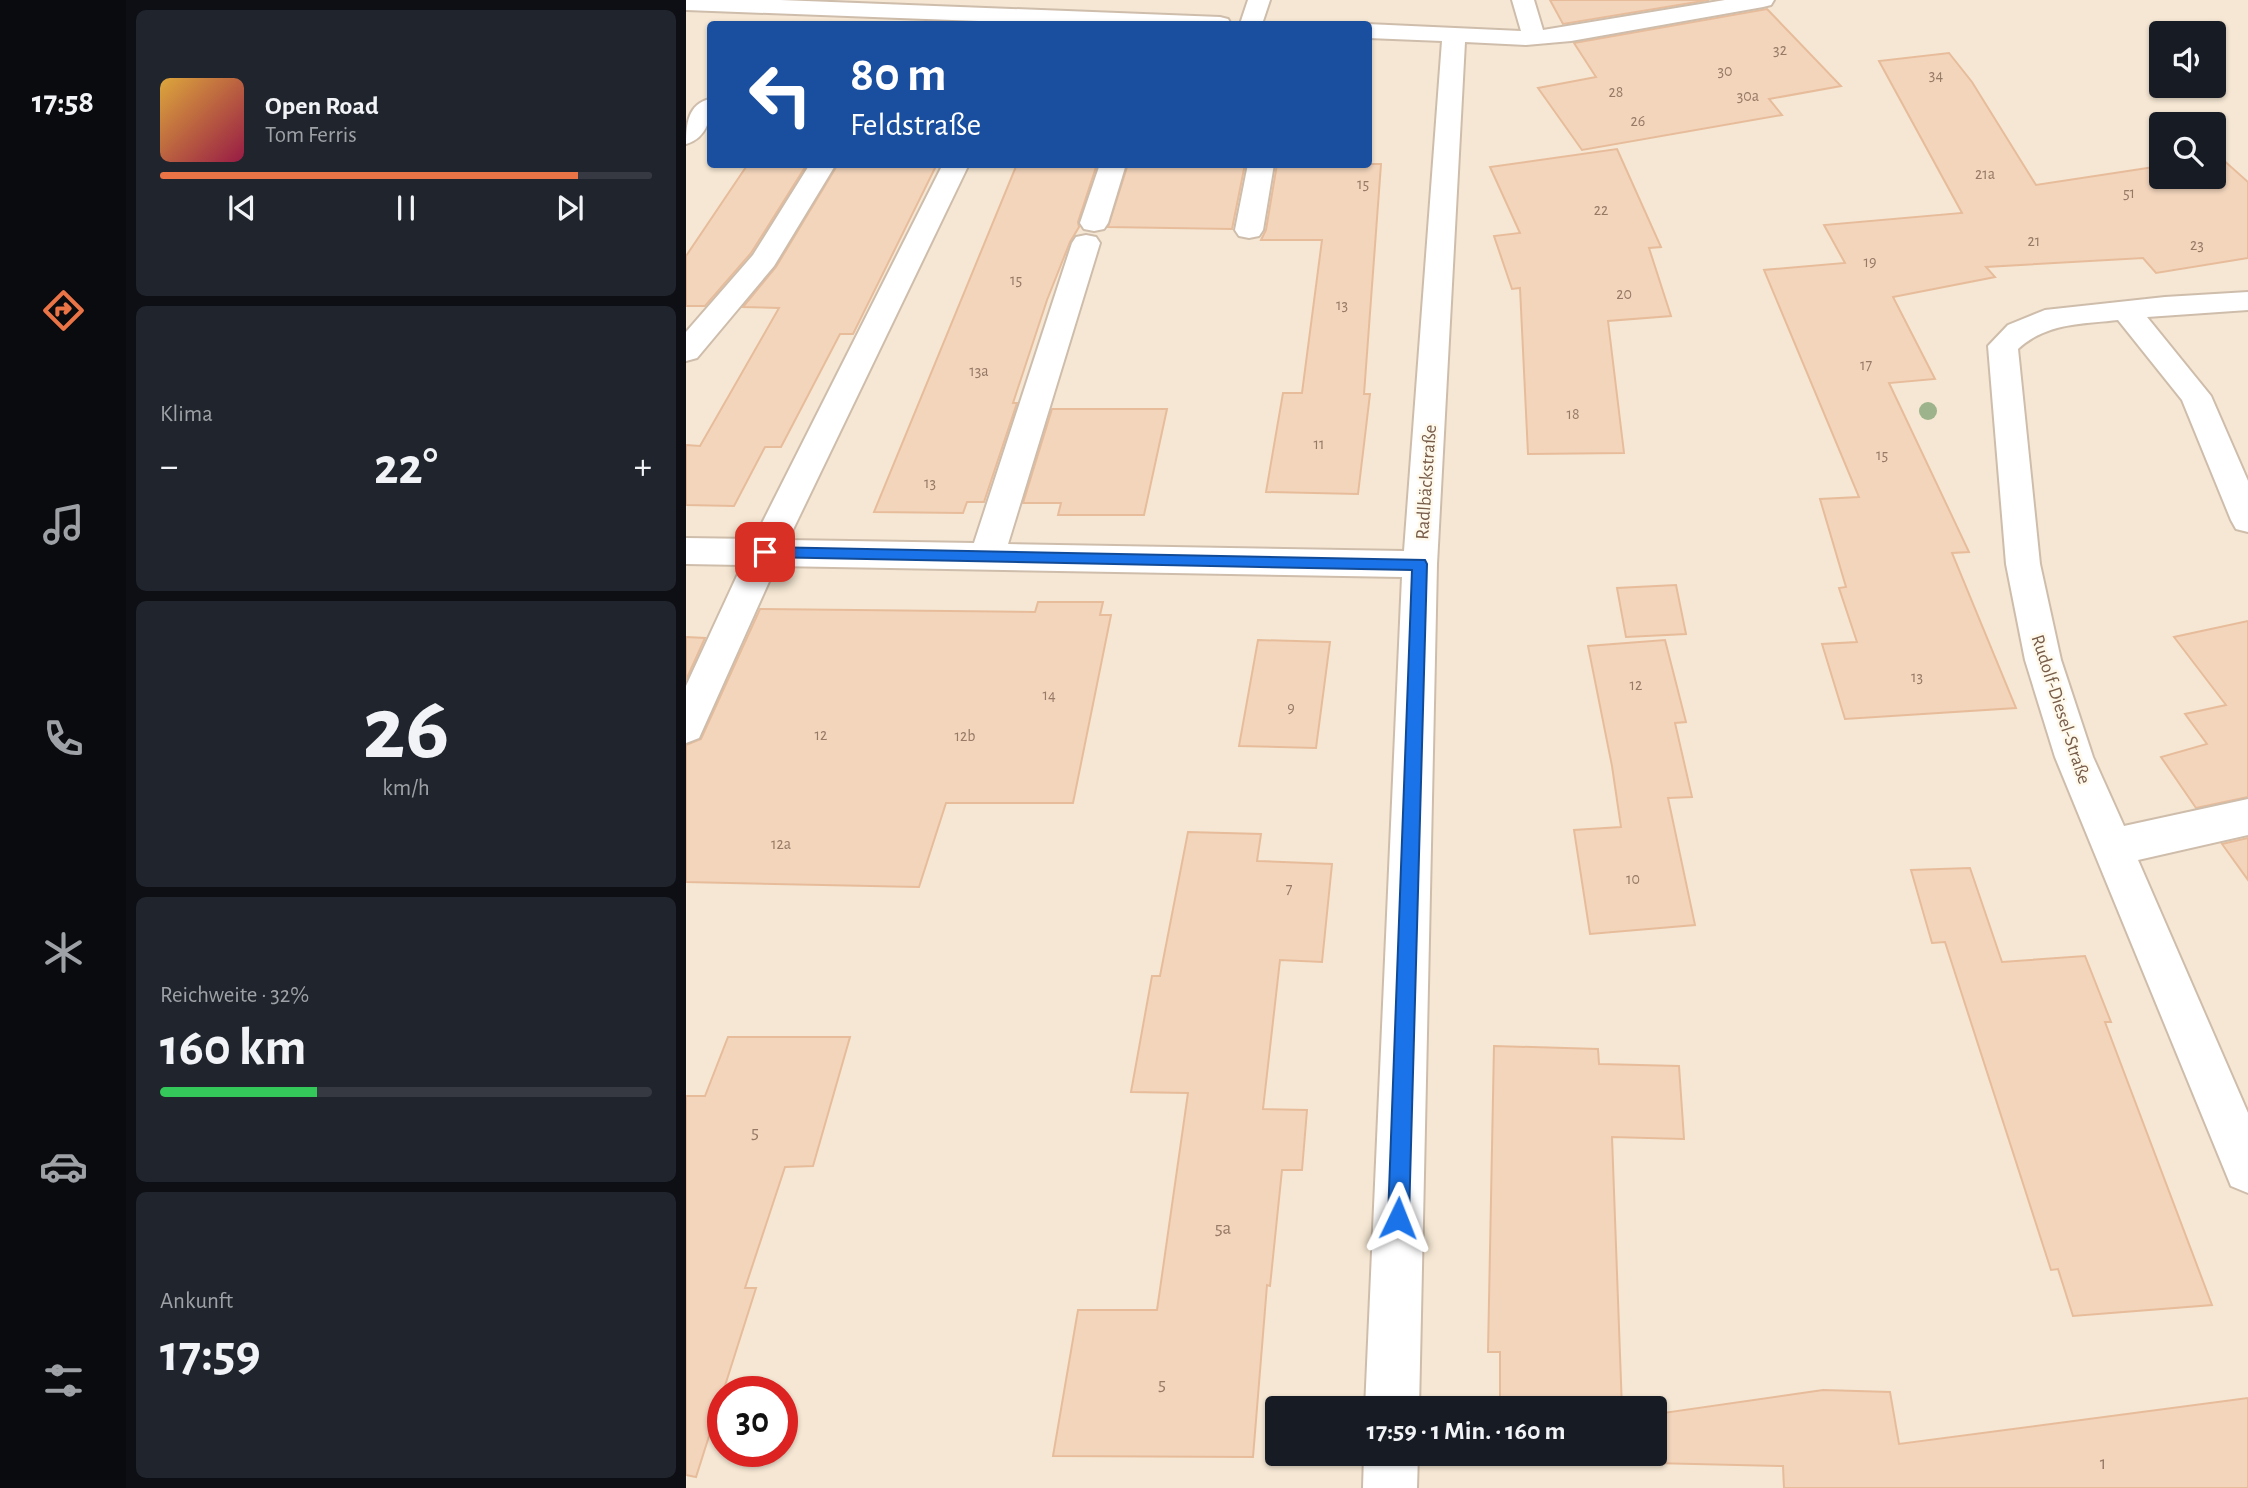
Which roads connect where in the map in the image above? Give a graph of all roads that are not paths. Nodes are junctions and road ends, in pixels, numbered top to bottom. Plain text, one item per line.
1 (1259, 0) edge
2 (1523, 0) edge
3 (1763, 0) edge
4 (686, 3) edge
5 (861, 5) edge
6 (1677, 7) edge
7 (779, 16) edge
8 (1027, 21) edge
9 (1252, 21) edge
10 (1372, 30) edge
11 (1455, 35) junction
12 (1534, 37) junction
13 (707, 110) edge
14 (686, 136) edge
15 (821, 168) edge
16 (954, 168) edge
17 (1112, 168) edge
18 (1260, 168) edge
19 (1248, 230) dead end
20 (2248, 301) edge
21 (2126, 311) junction
22 (686, 351) edge
23 (2248, 520) edge
24 (686, 551) edge
25 (765, 552) junction
26 (987, 556) junction
27 (1420, 564) junction
28 (686, 727) edge
29 (2248, 817) edge
30 (2113, 847) junction
31 (2248, 1169) edge
32 (1392, 1396) edge
33 (1391, 1466) edge
34 (1390, 1488) edge

1 - 9 street
2 - 12 street
3 - 6 street
4 - 7 street
5 - 7 street
5 - 8 street
6 - 12 street
10 - 11 street
11 - 12 street
11 - 27 street, Radlbäckstraße
13 - 14 street
15 - 22 street
16 - 25 street
17 - 26 street
18 - 19 street
20 - 21 street, Rudolf-Diesel-Straße
21 - 23 street
21 - 30 street, Rudolf-Diesel-Straße
24 - 25 street
25 - 26 street
25 - 28 street
26 - 27 street
27 - 32 street, Radlbäckstraße
29 - 30 street
30 - 31 street, Rudolf-Diesel-Straße
33 - 34 street

